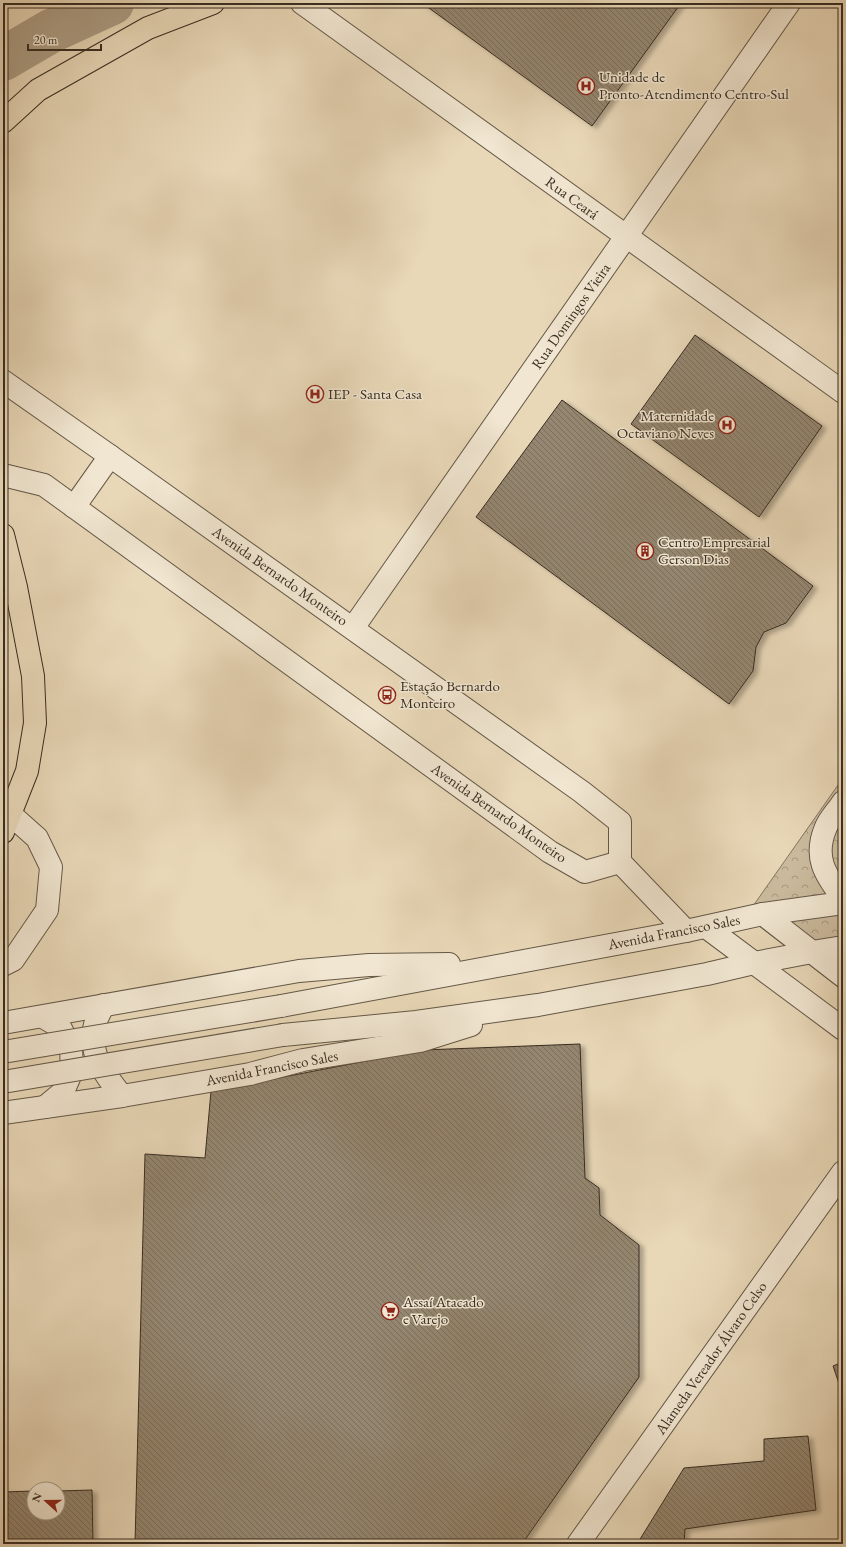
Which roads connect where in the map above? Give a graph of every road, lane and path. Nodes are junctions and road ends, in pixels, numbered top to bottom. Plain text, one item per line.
1 (213, 3) edge
2 (302, 3) edge
3 (789, 3) edge
4 (3, 122) edge
5 (626, 237) junction
6 (3, 382) edge
7 (843, 392) edge
8 (110, 456) junction
9 (3, 475) edge
10 (74, 507) junction
11 (3, 534) edge
12 (352, 628) junction
13 (843, 802) edge
14 (7, 823) edge
15 (620, 862) junction
16 (843, 898) edge
17 (843, 903) edge
18 (763, 914) junction
19 (696, 929) junction
20 (843, 947) edge
21 (812, 952) junction
22 (754, 963) junction
23 (505, 964) junction
24 (3, 965) edge
25 (843, 976) edge
26 (104, 1005) junction
27 (538, 1005) junction
28 (43, 1017) junction
29 (3, 1024) edge
30 (843, 1029) edge
31 (3, 1052) edge
32 (3, 1082) edge
33 (122, 1096) junction
34 (45, 1107) junction
35 (3, 1113) edge
36 (843, 1172) edge
37 (578, 1544) edge

1 - 4 main road
2 - 5 street, Rua Ceará
3 - 5 street, Rua Domingos Vieira
5 - 7 street, Rua Ceará
5 - 12 street, Rua Domingos Vieira
6 - 8 street, Avenida Bernardo Monteiro
8 - 10 street
8 - 12 street, Avenida Bernardo Monteiro
9 - 10 street, Avenida Bernardo Monteiro
10 - 15 street, Avenida Bernardo Monteiro
11 - 14 main road
12 - 15 street, Avenida Bernardo Monteiro
13 - 16 street
14 - 24 street
15 - 19 street
17 - 18 street, Avenida Francisco Sales
18 - 19 street, Avenida Francisco Sales
18 - 21 street
19 - 22 street
19 - 23 street, Avenida Francisco Sales
20 - 21 street, Avenida Francisco Sales
21 - 22 street, Avenida Francisco Sales
21 - 25 street
22 - 27 street, Avenida Francisco Sales
22 - 30 street
23 - 26 street, Avenida Francisco Sales
23 - 31 street, Avenida Francisco Sales, bridge
26 - 28 street, Avenida Francisco Sales
26 - 33 street
27 - 32 street, Avenida Francisco Sales, bridge
27 - 33 street, Avenida Francisco Sales
28 - 29 street, Avenida Francisco Sales
28 - 34 street
33 - 34 street, Avenida Francisco Sales
34 - 35 street, Avenida Francisco Sales
36 - 37 street, Alameda Vereador Álvaro Celso

